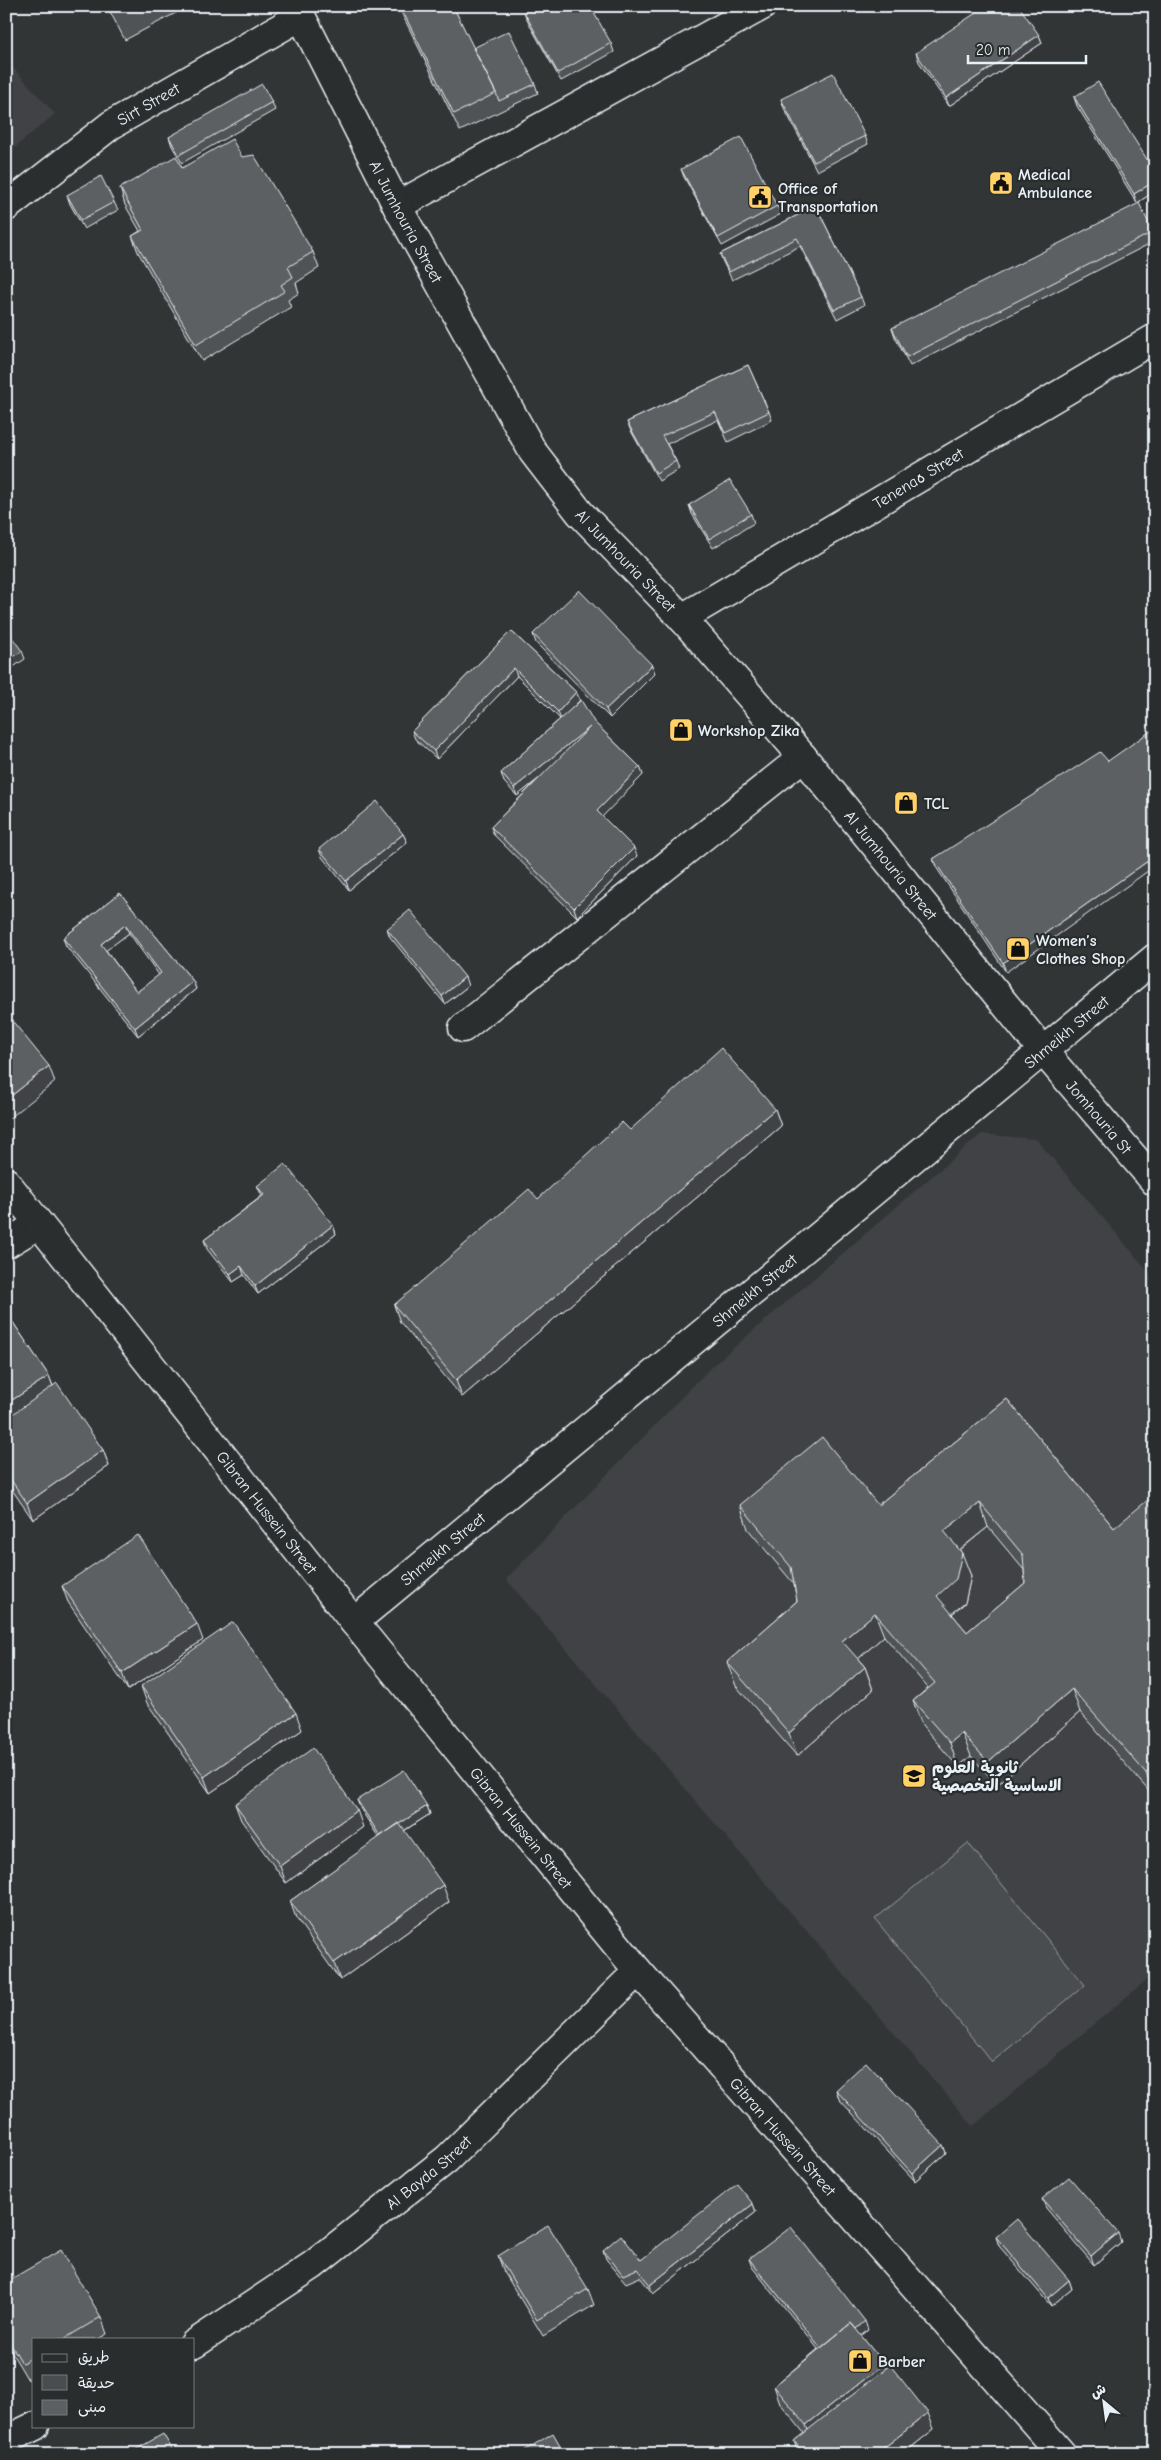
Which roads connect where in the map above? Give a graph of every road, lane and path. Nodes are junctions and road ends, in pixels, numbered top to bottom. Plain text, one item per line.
1 (762, 6) edge
2 (299, 11) edge
3 (397, 206) junction
4 (6, 207) edge
5 (1155, 338) edge
6 (682, 618) junction
7 (803, 757) junction
8 (1155, 958) edge
9 (463, 1028) dead end
10 (1044, 1052) junction
11 (6, 1182) edge
12 (1155, 1182) edge
13 (39, 1224) junction
14 (6, 1244) edge
15 (354, 1622) junction
16 (638, 1971) junction
17 (195, 2343) edge
18 (32, 2427) edge
19 (6, 2440) edge
20 (1062, 2454) edge

1 - 3 street
2 - 3 street, Al Jumhouria Street
2 - 4 street, Sirt Street
3 - 6 street, Al Jumhouria Street
5 - 6 street, Tenenaه Street
6 - 7 street, Al Jumhouria Street
7 - 9 street
7 - 10 street, Al Jumhouria Street
8 - 10 street, Shmeikh Street
10 - 12 street, Jomhouria St
10 - 15 street, Shmeikh Street
11 - 13 street, Gibran Hussein Street
13 - 14 street
13 - 15 street, Gibran Hussein Street
15 - 16 street, Gibran Hussein Street
16 - 17 street, Al Bayda Street
16 - 20 street, Gibran Hussein Street
18 - 19 street

